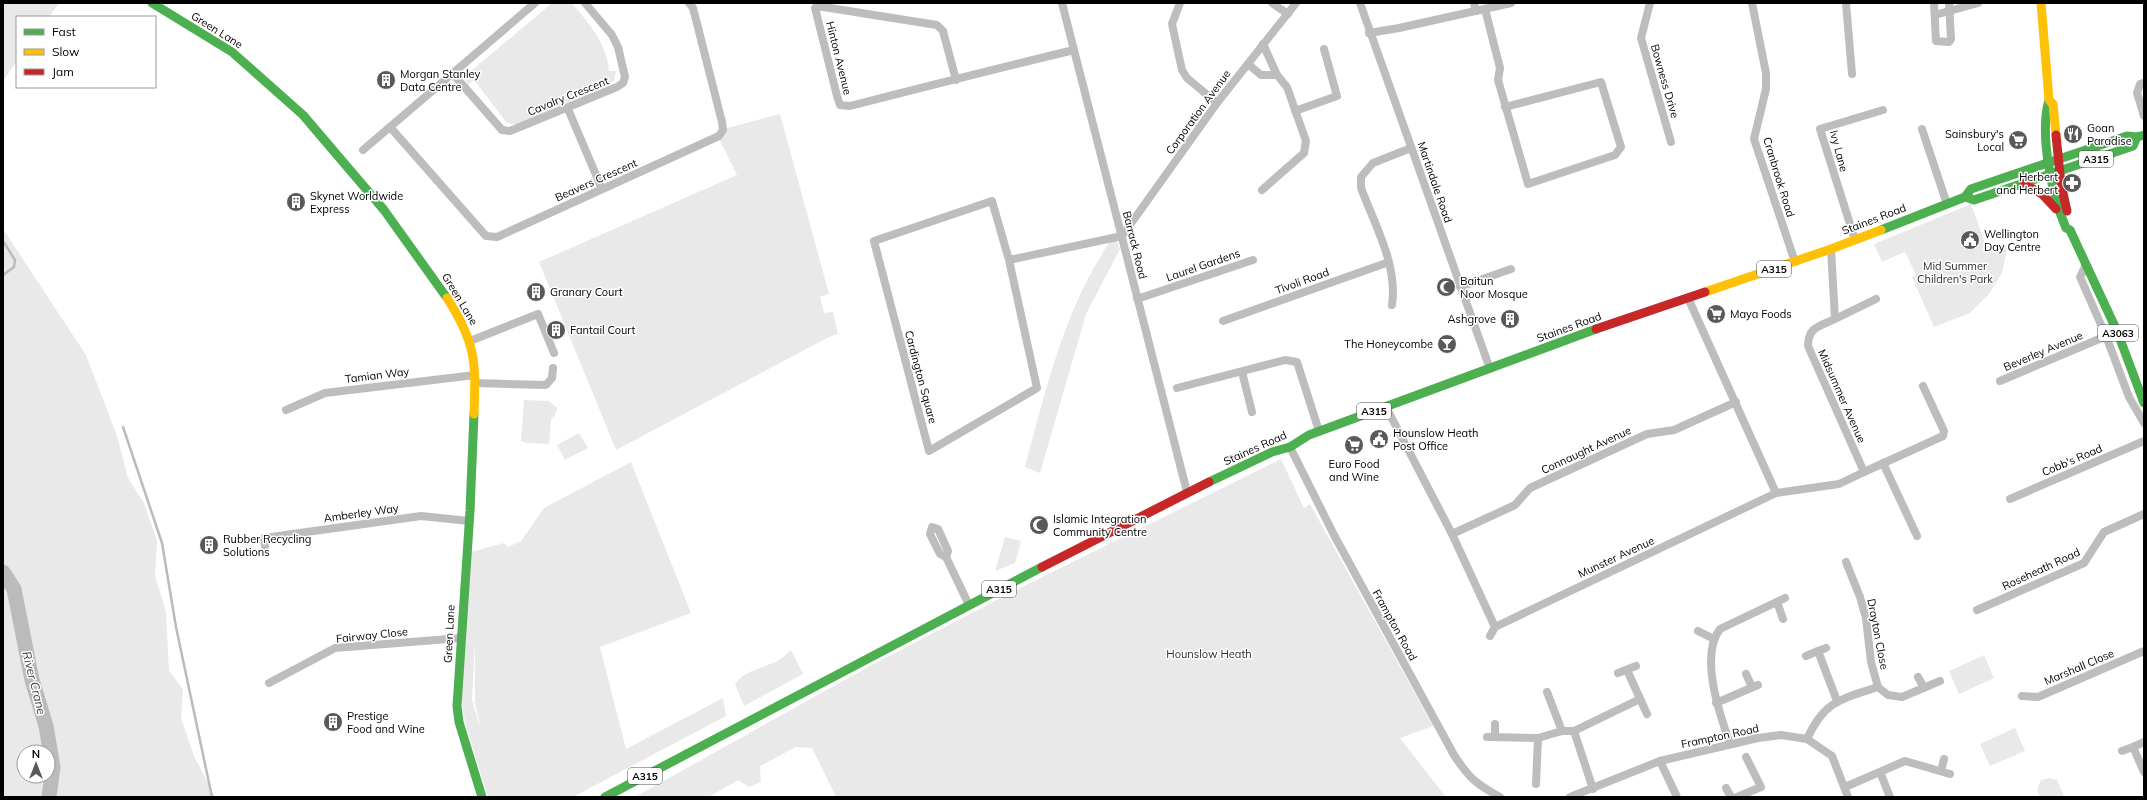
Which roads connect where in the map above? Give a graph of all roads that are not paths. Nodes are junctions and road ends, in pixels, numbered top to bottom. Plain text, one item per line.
1 (152, 3) edge
2 (535, 3) edge
3 (585, 3) edge
4 (689, 3) edge
5 (1062, 3) edge
6 (1180, 3) edge
7 (1272, 3) edge
8 (1296, 3) edge
9 (1360, 3) edge
10 (1511, 3) edge
11 (1650, 3) edge
12 (1752, 3) edge
13 (1846, 3) edge
14 (1934, 3) edge
15 (1978, 3) edge
16 (2041, 3) edge
17 (1475, 7) edge
18 (1949, 7) edge
19 (1485, 9) junction
20 (1288, 14) junction
21 (1935, 15) junction
22 (1370, 33) junction
23 (1263, 44) junction
24 (1324, 49) dead end
25 (1074, 50) junction
26 (1248, 64) junction
27 (453, 74) junction
28 (1852, 74) dead end
29 (1277, 75) junction
30 (956, 80) junction
31 (2144, 83) edge
32 (2049, 100) junction
33 (1217, 103) junction
34 (1505, 107) junction
35 (568, 109) junction
36 (1883, 110) dead end
37 (1295, 111) junction
38 (2144, 116) edge
39 (390, 127) junction
40 (1922, 129) dead end
41 (2056, 131) junction
42 (2138, 138) edge
43 (1671, 142) dead end
44 (1411, 148) junction
45 (363, 150) dead end
46 (2079, 150) junction
47 (2059, 165) junction
48 (2050, 168) junction
49 (2024, 184) junction
50 (602, 189) junction
51 (1262, 190) dead end
52 (1967, 194) junction
53 (1947, 204) junction
54 (2060, 213) junction
55 (2070, 230) junction
56 (1122, 236) junction
57 (1855, 240) junction
58 (1831, 249) junction
59 (1009, 260) junction
60 (1253, 260) dead end
61 (1389, 262) junction
62 (1795, 262) junction
63 (2086, 265) junction
64 (1511, 269) dead end
65 (1460, 287) junction
66 (1688, 298) junction
67 (1137, 299) junction
68 (1876, 299) dead end
69 (1392, 305) dead end
70 (1835, 319) junction
71 (1223, 321) dead end
72 (2117, 331) junction
73 (2106, 336) junction
74 (470, 341) junction
75 (554, 353) dead end
76 (553, 368) dead end
77 (1490, 369) junction
78 (1242, 372) junction
79 (475, 379) junction
80 (2000, 382) dead end
81 (1923, 386) dead end
82 (1177, 388) dead end
83 (2143, 401) edge
84 (1736, 402) junction
85 (1386, 407) junction
86 (286, 410) dead end
87 (1252, 412) dead end
88 (2144, 423) edge
89 (1319, 431) junction
90 (2144, 441) edge
91 (1290, 447) junction
92 (1883, 463) junction
93 (1864, 472) junction
94 (1187, 492) junction
95 (1776, 493) junction
96 (2010, 499) dead end
97 (2144, 514) edge
98 (469, 521) junction
99 (1452, 534) junction
100 (1917, 536) dead end
101 (265, 546) dead end
102 (946, 557) dead end
103 (1846, 562) dead end
104 (1785, 598) dead end
105 (1777, 602) junction
106 (969, 605) junction
107 (1977, 610) dead end
108 (1783, 619) dead end
109 (1494, 627) junction
110 (1698, 631) dead end
111 (1490, 636) dead end
112 (461, 638) junction
113 (1714, 639) junction
114 (2144, 651) edge
115 (1806, 656) dead end
116 (1636, 666) dead end
117 (1627, 670) junction
118 (1618, 673) dead end
119 (1746, 674) dead end
120 (1918, 677) dead end
121 (1940, 681) dead end
122 (269, 682) dead end
123 (1878, 687) junction
124 (1924, 688) junction
125 (1546, 692) dead end
126 (2022, 696) dead end
127 (1640, 699) junction
128 (1837, 701) junction
129 (1716, 703) junction
130 (1647, 714) dead end
131 (1495, 724) dead end
132 (1574, 731) junction
133 (1562, 732) junction
134 (1538, 738) junction
135 (1806, 740) junction
136 (2144, 742) edge
137 (1730, 744) junction
138 (2133, 747) junction
139 (2122, 751) dead end
140 (1746, 757) dead end
141 (1944, 759) dead end
142 (1660, 760) junction
143 (1941, 771) junction
144 (1880, 772) junction
145 (2144, 772) edge
146 (1950, 774) dead end
147 (1536, 784) dead end
148 (1845, 787) junction
149 (1726, 788) dead end
150 (1593, 789) junction
151 (1757, 793) edge
152 (482, 797) edge
153 (605, 797) edge
154 (1500, 797) edge
155 (1570, 797) edge
156 (1677, 797) edge
157 (1731, 797) edge
158 (1737, 797) edge
159 (1848, 797) edge
160 (1890, 797) edge

1 - 74 main road, Green Lane
2 - 27 street
3 - 35 street, Cavalry Crescent
4 - 50 street, Beavers Crescent
5 - 25 street, Barrack Road
6 - 33 street
7 - 20 street
8 - 20 street, Corporation Avenue
9 - 22 street, Martindale Road
10 - 19 street
11 - 43 street, Bowness Drive
12 - 62 street, Cranbrook Road
13 - 28 street
14 - 21 street
15 - 18 street
16 - 32 main road, A3063
17 - 19 street
17 - 22 street
18 - 21 street
18 - 21 street
19 - 34 street
20 - 23 street, Corporation Avenue
22 - 44 street, Martindale Road
23 - 26 street, Corporation Avenue
23 - 29 street
24 - 37 street
25 - 30 street, Hinton Avenue
25 - 56 street, Barrack Road
26 - 29 street
26 - 33 street, Corporation Avenue
27 - 35 street, Cavalry Crescent
27 - 39 street
29 - 37 street
30 - 30 street, Hinton Avenue
31 - 38 street
32 - 41 main road, A3063
32 - 48 main road, A3063
33 - 56 street, Corporation Avenue
34 - 34 street
35 - 50 street
36 - 57 street, Ivy Lane
37 - 51 street
39 - 45 street
39 - 50 street, Beavers Crescent
40 - 53 street
41 - 46 main road
41 - 47 main road, A3063
42 - 46 main road, Staines Road / A315
42 - 47 main road
44 - 61 street
44 - 65 street, Martindale Road
46 - 47 main road, Staines Road / A315
47 - 48 main road, Staines Road / A315
47 - 48 main road, Staines Road / A315
47 - 55 main road, A3063
48 - 49 main road, Staines Road / A315
48 - 52 main road, Staines Road / A315
48 - 54 main road, A3063
49 - 52 main road, Staines Road / A315
49 - 54 main road
52 - 53 main road, Staines Road / A315
53 - 57 main road, Staines Road / A315
54 - 55 main road, A3063
55 - 63 main road, A3063
56 - 59 street
56 - 67 street, Barrack Road
57 - 58 main road, Staines Road / A315
58 - 62 main road, Staines Road / A315
58 - 70 street
59 - 59 street, Cardington Square
60 - 67 street, Laurel Gardens
61 - 69 street
61 - 71 street, Tivoli Road
62 - 66 main road, Staines Road / A315
63 - 72 main road, A3063
63 - 73 street
64 - 65 street
65 - 77 street, Martindale Road
66 - 77 main road, Staines Road / A315
66 - 84 street
67 - 94 street, Barrack Road
68 - 70 street, Midsummer Avenue
70 - 93 street, Midsummer Avenue
72 - 73 street, Beverley Avenue
72 - 83 main road, A3063
73 - 80 street, Beverley Avenue
73 - 88 street
74 - 75 street
74 - 79 main road, Green Lane
76 - 79 street, Tamian Way
77 - 85 main road, Staines Road / A315
78 - 82 street
78 - 87 street
78 - 89 street
79 - 86 street, Tamian Way
79 - 98 main road, Green Lane
81 - 92 street
84 - 95 street
84 - 99 street, Connaught Avenue
85 - 89 main road, Staines Road / A315
85 - 99 street
89 - 91 main road, Staines Road / A315
90 - 96 street, Cobb's Road
91 - 94 main road, Staines Road / A315
91 - 154 street, Frampton Road
92 - 93 street
92 - 100 street
93 - 95 street
94 - 106 main road, A315
95 - 109 street, Munster Avenue
97 - 107 street, Roseheath Road
98 - 101 street, Amberley Way
98 - 112 main road, Green Lane
99 - 109 street
102 - 106 street
103 - 123 street, Drayton Close
104 - 105 street
105 - 108 street
105 - 113 street
106 - 153 main road, A315
109 - 111 street
110 - 113 street
112 - 122 street, Fairway Close
112 - 152 main road, Green Lane
113 - 129 street
114 - 126 street, Marshall Close
115 - 128 street
116 - 117 street
117 - 118 street
117 - 127 street
119 - 129 street
120 - 124 street
121 - 124 street, Drayton Close
123 - 124 street, Drayton Close
123 - 128 street
125 - 133 street
127 - 130 street
127 - 132 street
128 - 135 street
129 - 137 street
131 - 134 street
132 - 133 street
132 - 150 street
133 - 134 street
134 - 147 street
135 - 137 street, Frampton Road
135 - 148 street, Frampton Road
136 - 138 street
137 - 142 street, Frampton Road
138 - 139 street
138 - 145 street
140 - 151 street
141 - 143 street
142 - 150 street, Frampton Road
142 - 156 street
143 - 144 street
143 - 146 street
144 - 148 street
144 - 160 street
148 - 159 street, Frampton Road
149 - 157 street
150 - 155 street, Frampton Road
151 - 158 street

